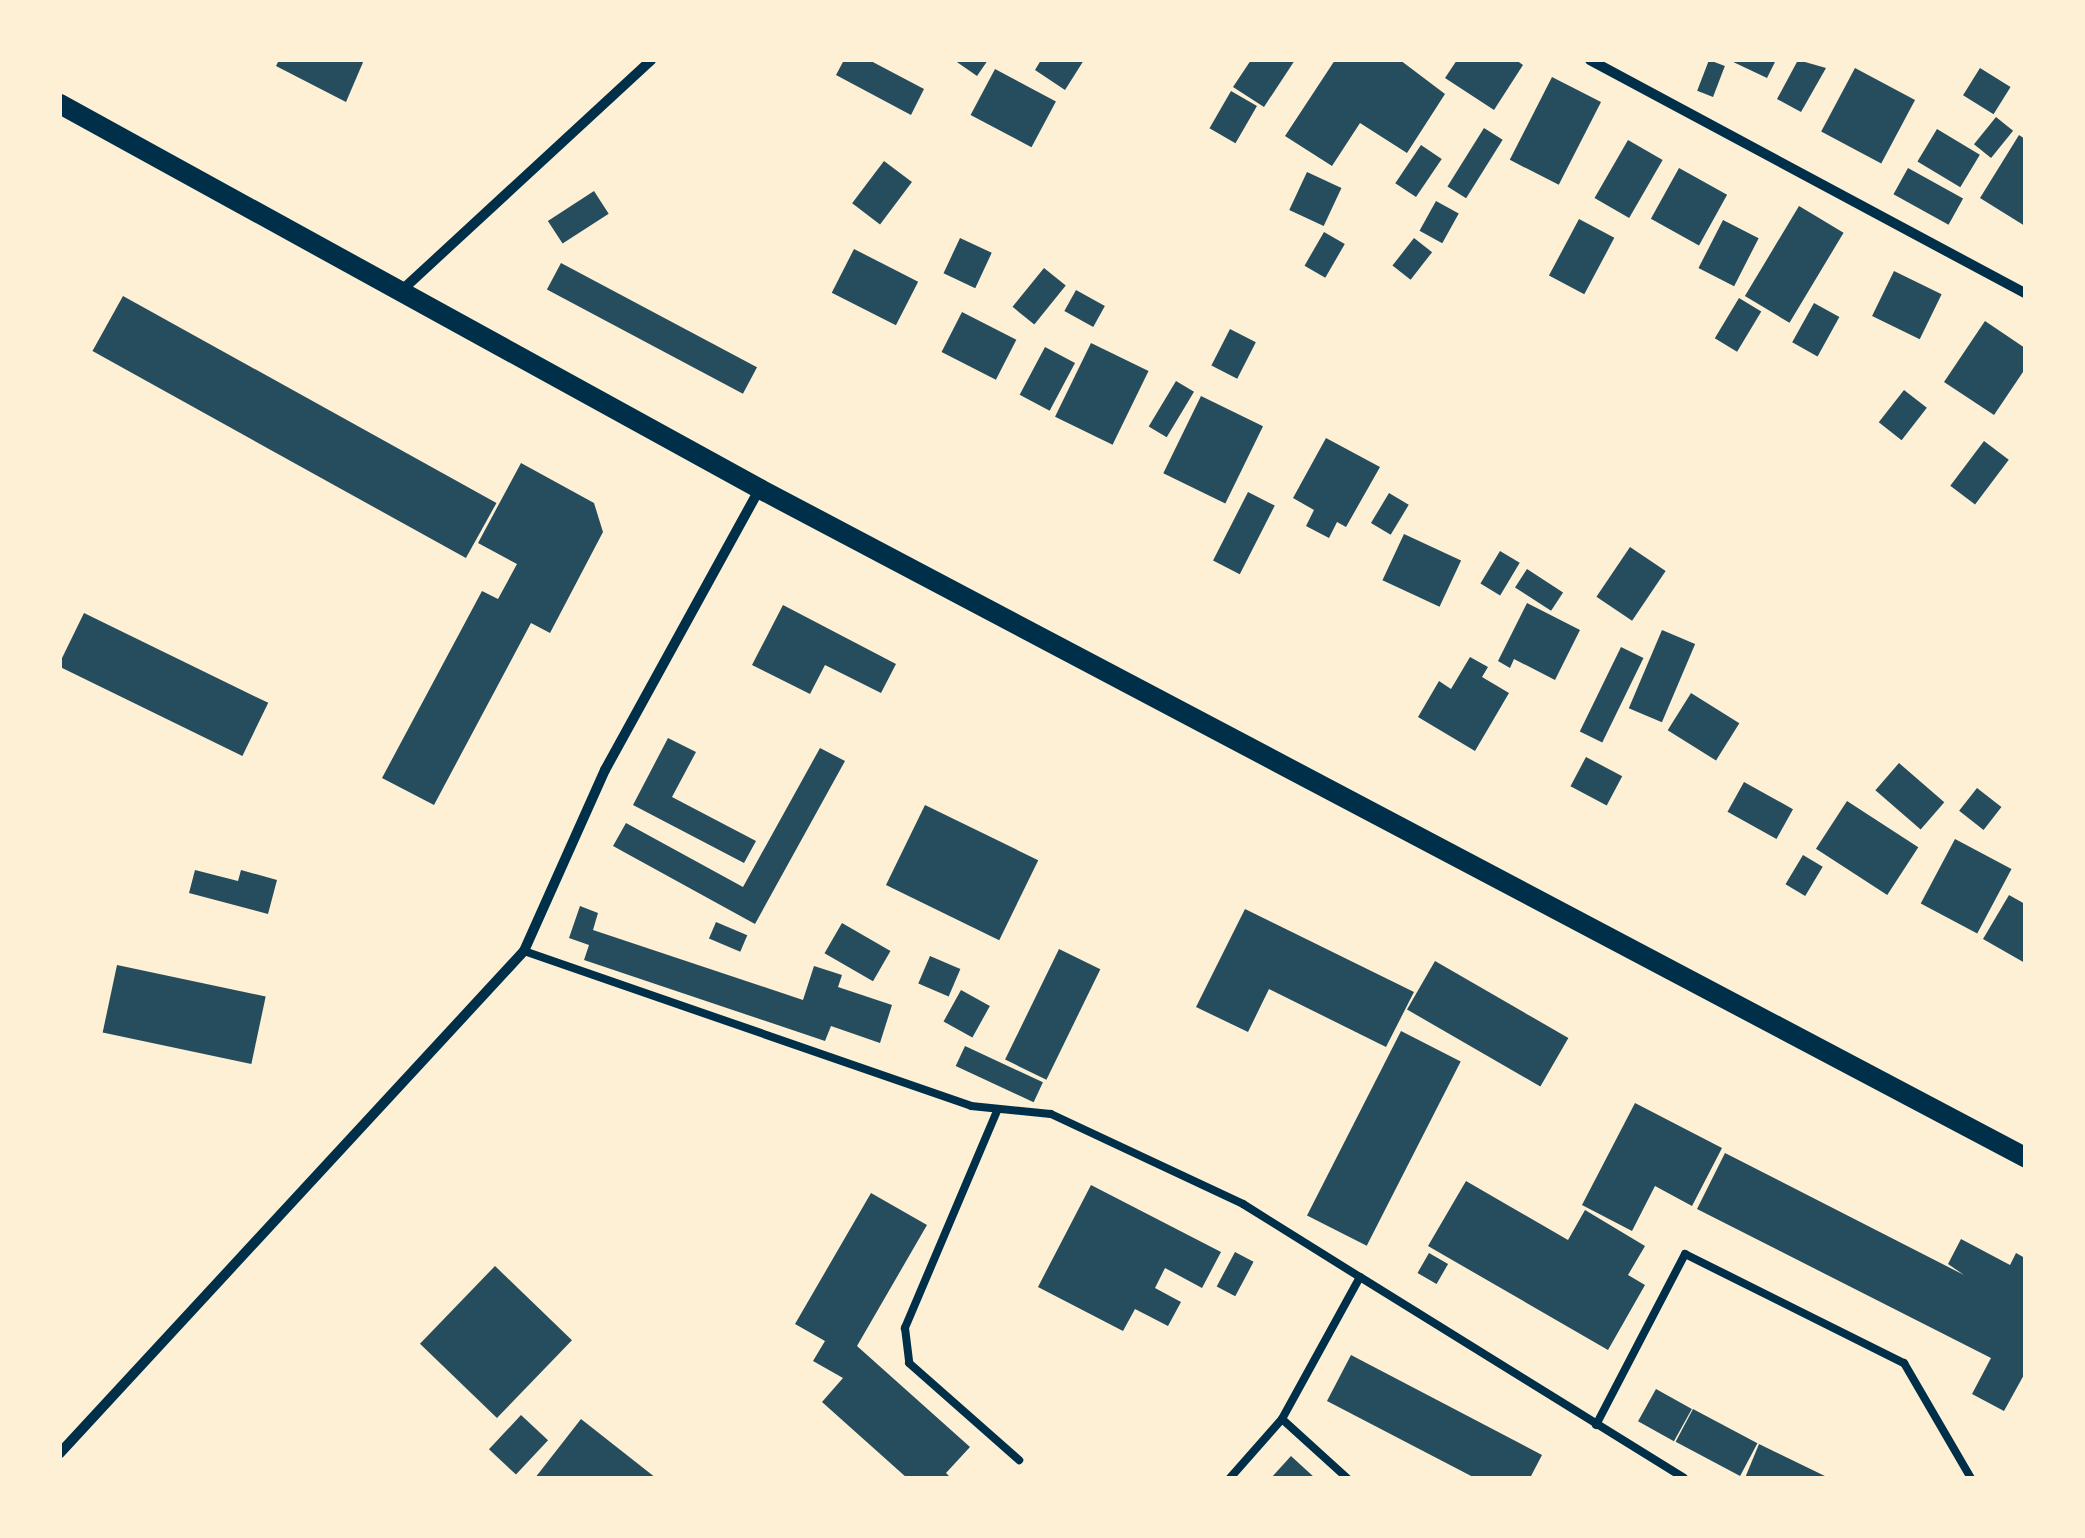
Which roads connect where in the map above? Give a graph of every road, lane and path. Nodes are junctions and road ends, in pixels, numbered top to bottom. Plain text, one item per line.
1 (651, 60) edge
2 (1590, 60) edge
3 (60, 104) edge
4 (400, 292) junction
5 (2025, 293) edge
6 (760, 489) junction
7 (524, 950) junction
8 (997, 1111) junction
9 (2025, 1157) edge
10 (1360, 1277) junction
11 (1282, 1420) junction
12 (1596, 1424) junction
13 (60, 1453) edge
14 (1019, 1460) dead end
15 (1230, 1478) edge
16 (1347, 1478) edge
17 (1684, 1478) edge
18 (1971, 1478) edge

1 - 4 street
2 - 5 street
3 - 4 main road
4 - 6 main road
6 - 7 street
6 - 9 main road
7 - 8 lane
7 - 13 street
8 - 10 lane
8 - 14 lane
10 - 11 lane
10 - 12 lane
11 - 15 lane
11 - 16 lane
12 - 17 lane
12 - 18 lane

